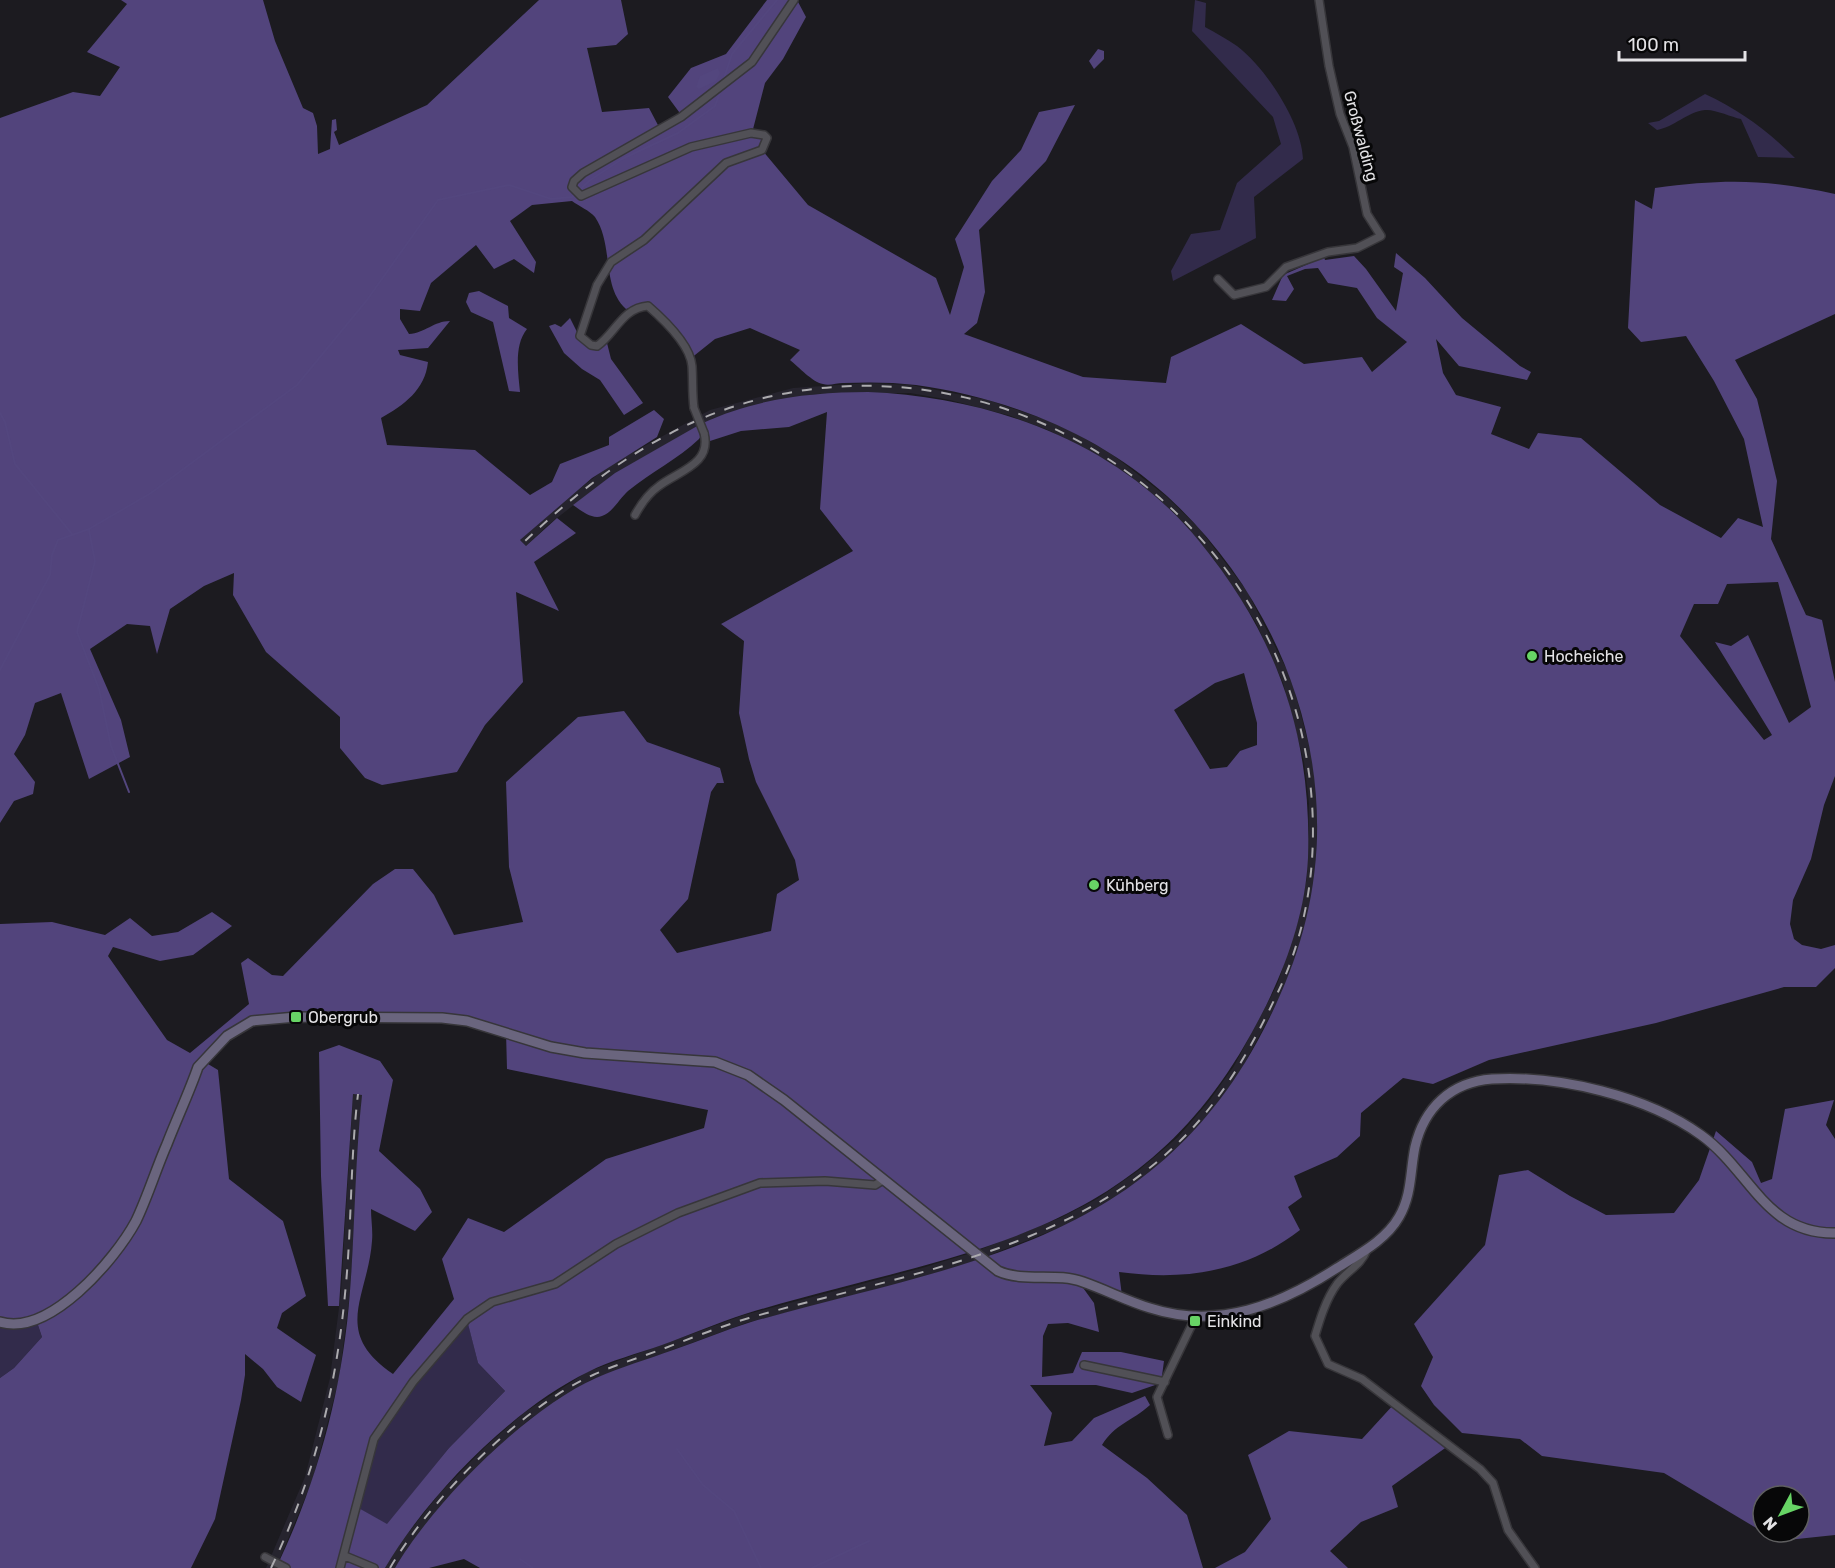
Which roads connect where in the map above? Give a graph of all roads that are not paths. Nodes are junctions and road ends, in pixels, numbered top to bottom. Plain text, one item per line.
1 (794, 0) edge
2 (1319, 0) edge
3 (1218, 279) dead end
4 (635, 515) dead end
5 (883, 1180) junction
6 (1835, 1233) edge
7 (1368, 1247) junction
8 (1196, 1316) junction
9 (0, 1322) edge
10 (1084, 1365) dead end
11 (1165, 1382) junction
12 (1168, 1435) dead end
13 (345, 1556) junction
14 (265, 1557) dead end
15 (286, 1568) edge
16 (340, 1568) edge
17 (374, 1568) edge
18 (1535, 1568) edge

1 - 4 street, bridge
2 - 3 street, Großwalding
5 - 8 street
5 - 9 street
5 - 13 street
6 - 7 street
7 - 8 street
7 - 18 street
8 - 11 street
10 - 11 street
11 - 12 street
13 - 16 street
13 - 17 street
14 - 15 street

